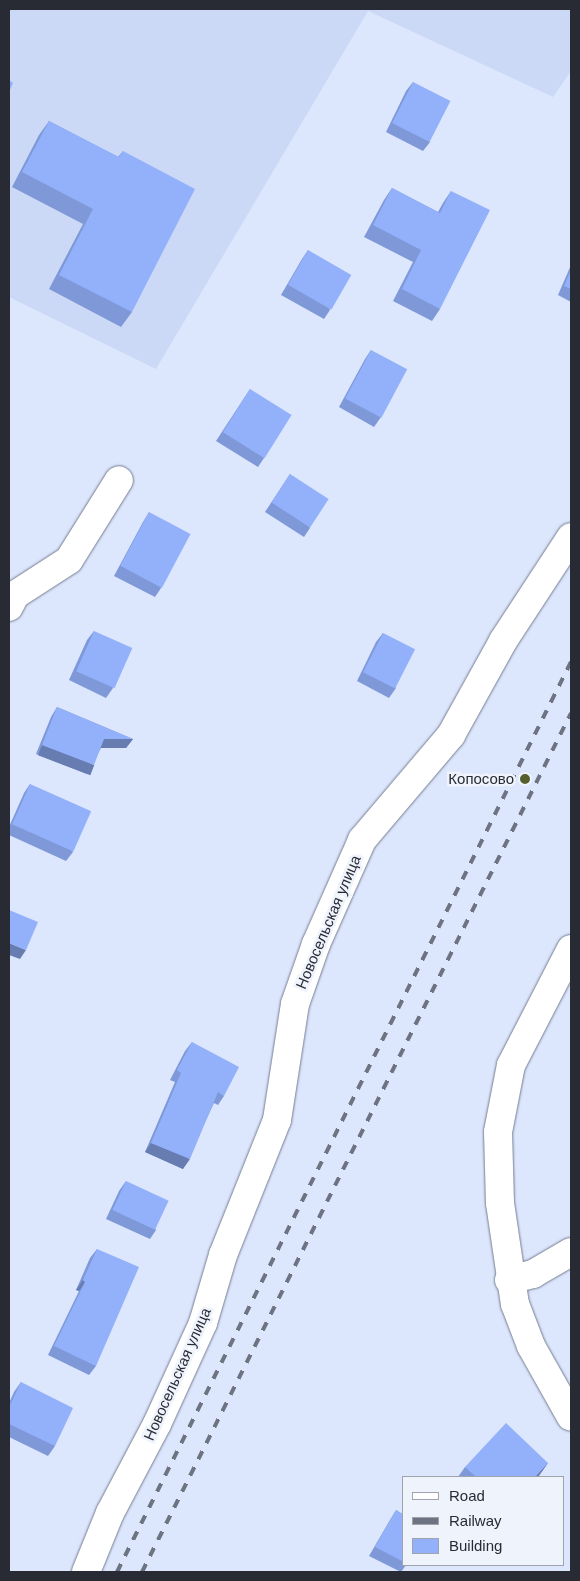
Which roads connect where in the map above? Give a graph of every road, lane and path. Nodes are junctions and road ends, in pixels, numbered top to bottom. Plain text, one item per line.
1 (120, 480) dead end
2 (571, 537) edge
3 (9, 607) edge
4 (571, 949) edge
5 (571, 1252) edge
6 (509, 1280) junction
7 (571, 1417) edge
8 (86, 1572) edge

1 - 3 street
2 - 8 street, Новосельская улица
4 - 6 street
5 - 6 street
6 - 7 street

